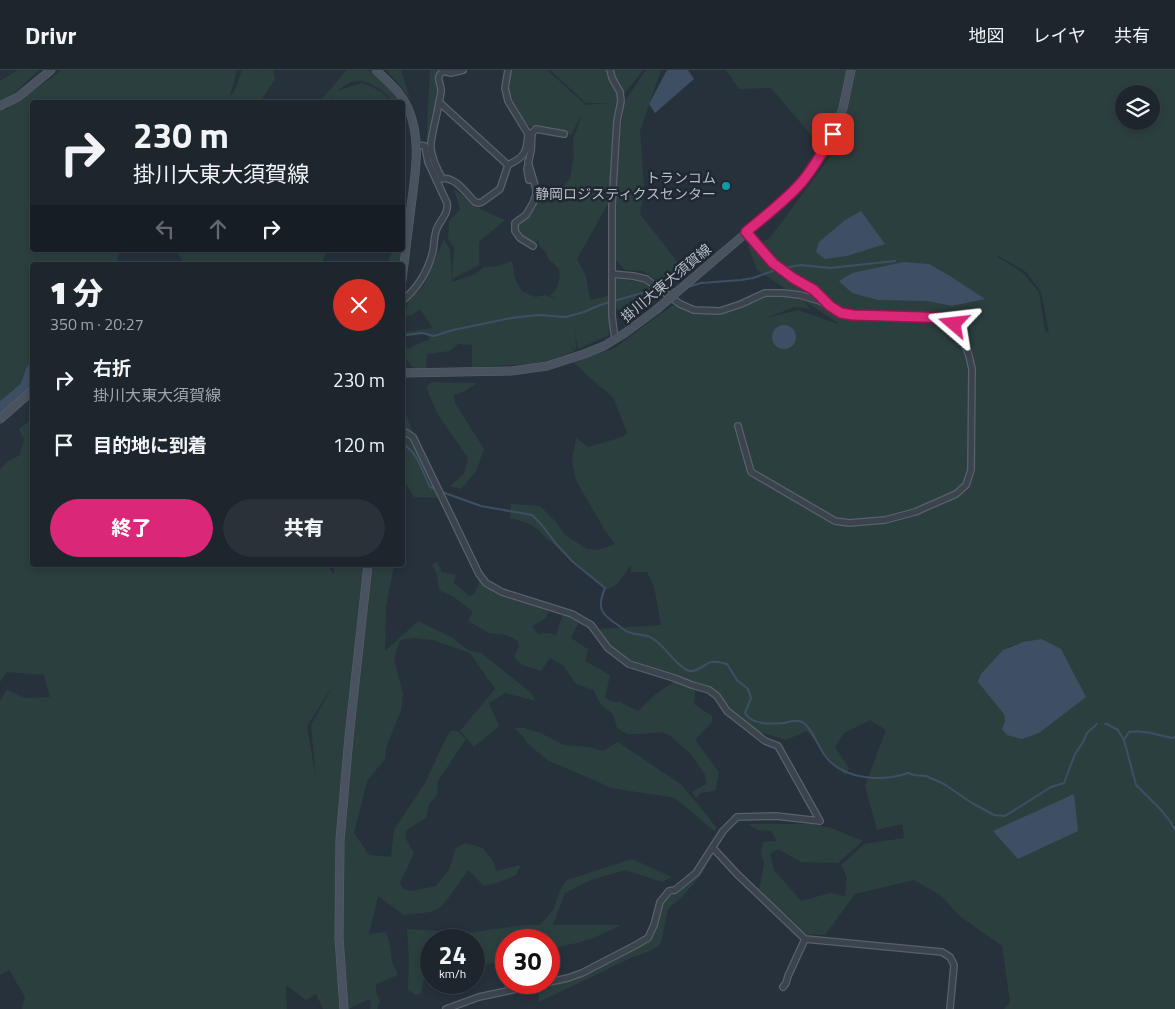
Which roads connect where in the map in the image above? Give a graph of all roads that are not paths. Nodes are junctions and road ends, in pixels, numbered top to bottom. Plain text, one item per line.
1 (52, 70) edge
2 (376, 70) edge
3 (463, 70) edge
4 (508, 70) edge
5 (610, 70) edge
6 (851, 70) edge
7 (403, 100) edge
8 (439, 102) junction
9 (405, 103) edge
10 (0, 106) edge
11 (564, 134) dead end
12 (529, 136) junction
13 (417, 145) junction
14 (528, 162) junction
15 (508, 165) junction
16 (440, 180) junction
17 (528, 180) dead end
18 (746, 232) junction
19 (533, 246) dead end
20 (404, 262) edge
21 (612, 274) junction
22 (405, 298) edge
23 (830, 306) junction
24 (615, 339) junction
25 (405, 373) edge
26 (30, 392) edge
27 (0, 418) edge
28 (738, 426) dead end
29 (405, 432) edge
30 (368, 567) edge
31 (713, 848) junction
32 (805, 939) junction
33 (783, 987) dead end
34 (344, 1009) edge
35 (446, 1009) edge
36 (950, 1009) edge

1 - 10 street
2 - 7 street
3 - 8 street
4 - 12 street
5 - 21 street
6 - 18 street, 掛川大東大須賀線
8 - 15 street
8 - 16 street
9 - 13 street
11 - 12 street
12 - 14 street
12 - 15 street
13 - 16 street
13 - 20 street
14 - 17 street
14 - 19 street
15 - 16 street
16 - 22 street
18 - 23 street
18 - 24 street, 掛川大東大須賀線, bridge
21 - 23 street
21 - 24 street
23 - 28 street
24 - 25 street, 掛川大東大須賀線
26 - 27 street
29 - 31 street
30 - 34 street
31 - 32 street
31 - 35 street
32 - 33 street
32 - 36 street

